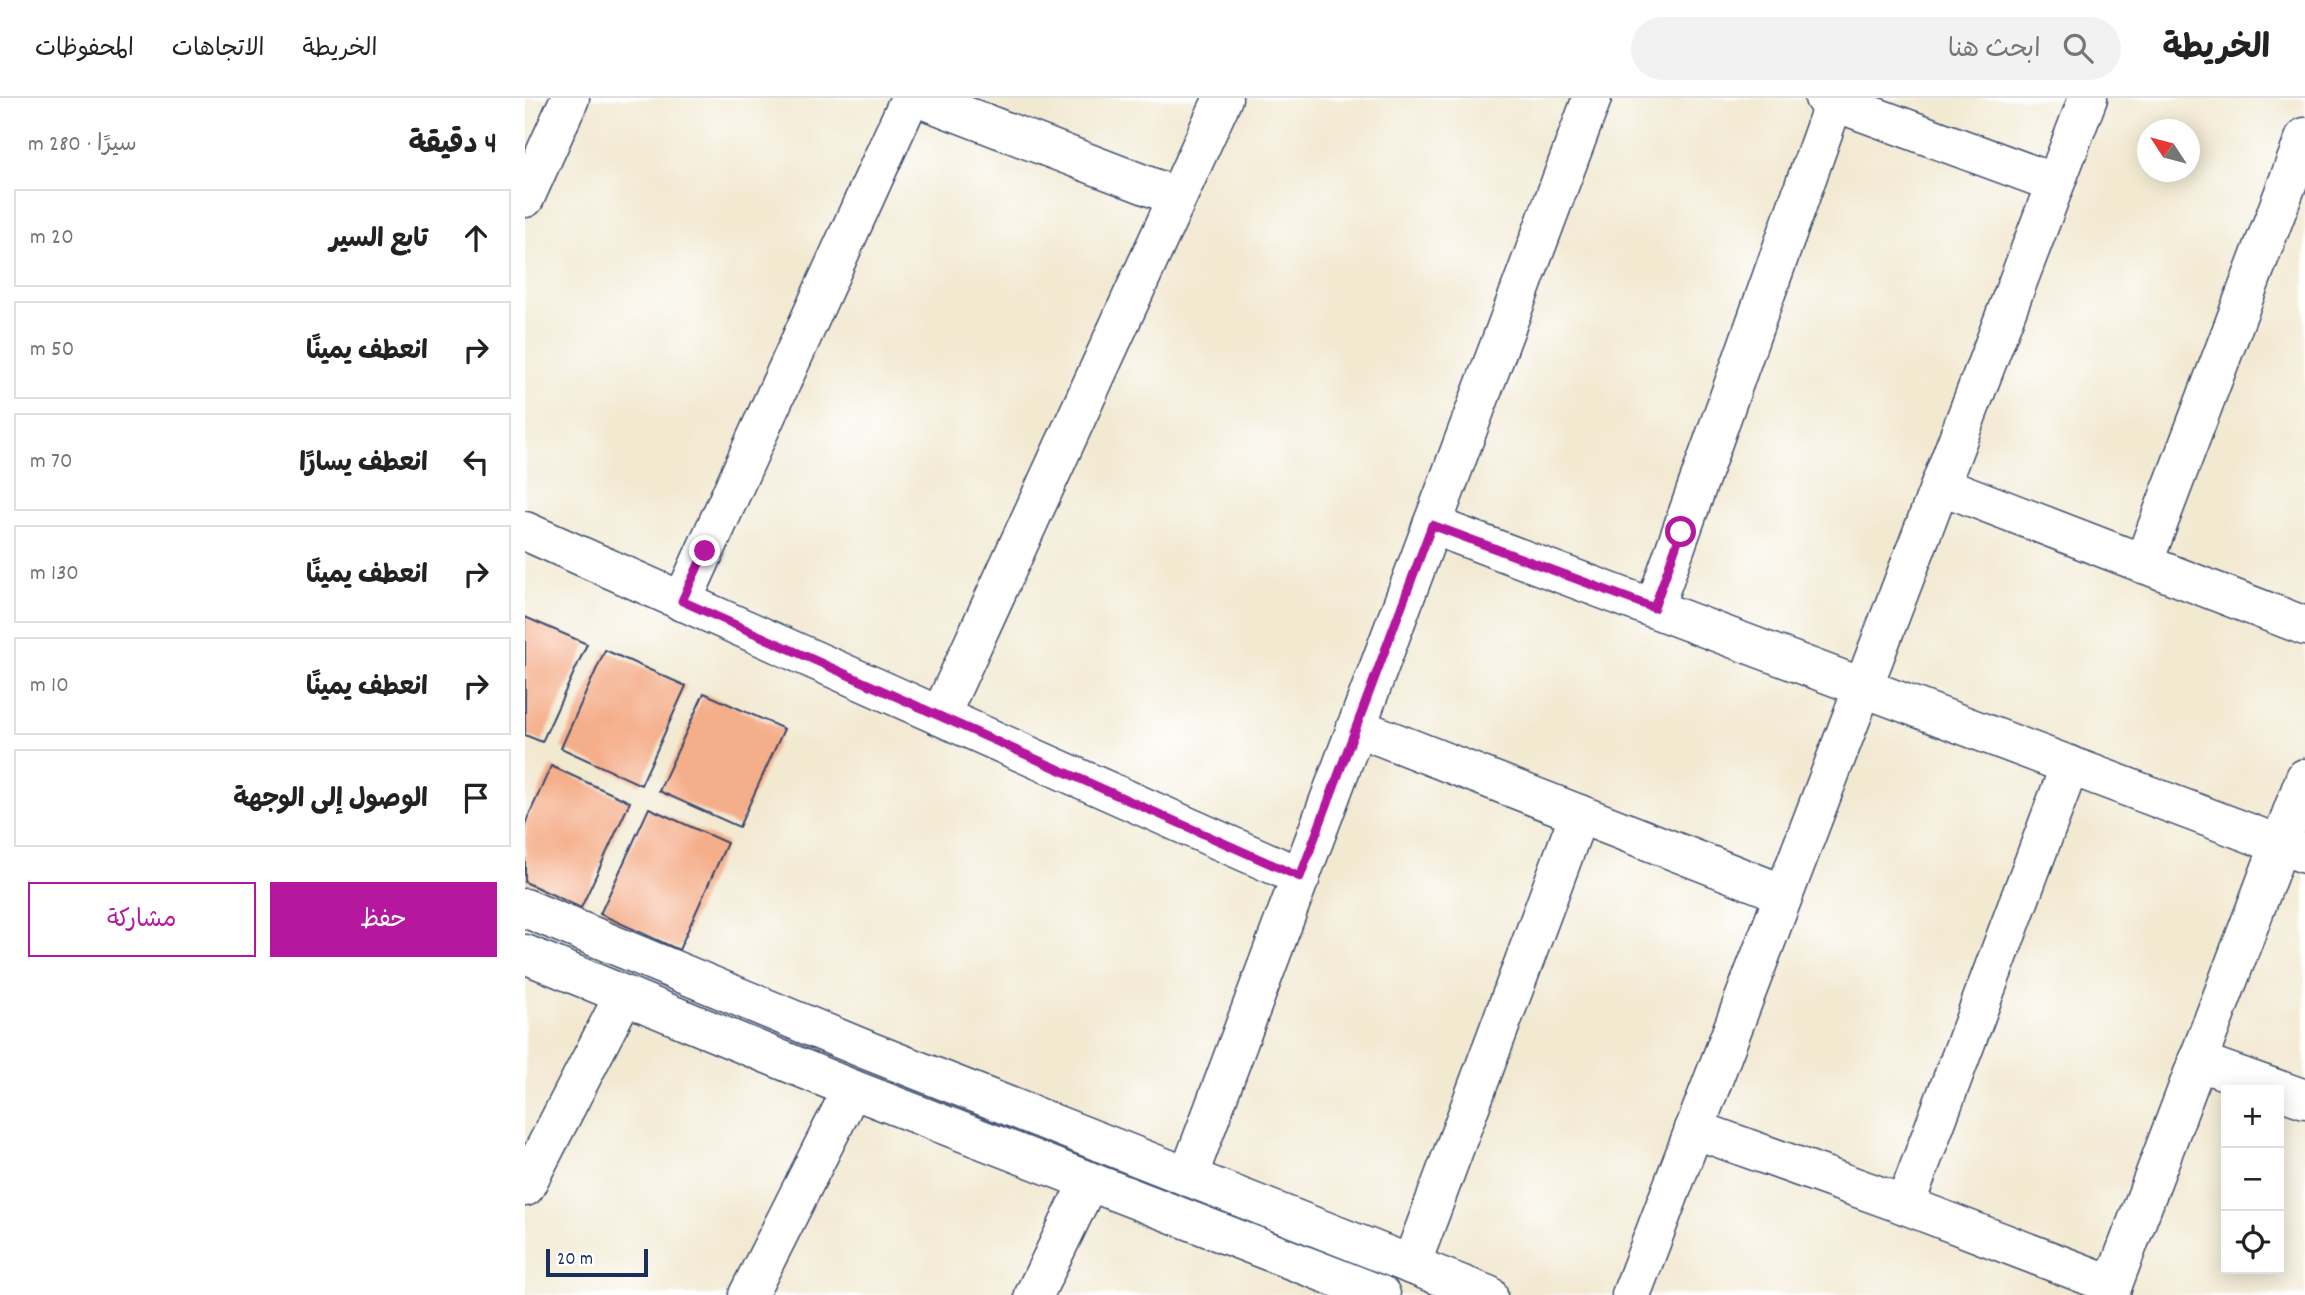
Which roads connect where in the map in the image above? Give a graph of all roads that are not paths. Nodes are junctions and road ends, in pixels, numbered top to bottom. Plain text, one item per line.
1 (571, 98) edge
2 (910, 98) edge
3 (919, 98) edge
4 (1223, 98) edge
5 (1592, 98) edge
6 (2088, 98) edge
7 (1829, 100) edge
8 (2305, 137) edge
9 (2055, 183) junction
10 (1177, 197) junction
11 (525, 198) edge
12 (1940, 485) junction
13 (1432, 525) junction
14 (525, 531) edge
15 (2143, 564) junction
16 (682, 601) junction
17 (1654, 608) junction
18 (2305, 626) edge
19 (1863, 687) junction
20 (940, 716) junction
21 (1356, 727) junction
22 (2070, 765) junction
23 (2305, 778) edge
24 (1579, 814) junction
25 (2292, 849) edge
26 (1300, 877) junction
27 (1784, 894) junction
28 (525, 908) edge
29 (525, 954) edge
30 (625, 995) junction
31 (2197, 1060) junction
32 (852, 1089) junction
33 (2305, 1098) edge
34 (1694, 1129) junction
35 (1188, 1177) junction
36 (1089, 1181) junction
37 (525, 1187) edge
38 (1905, 1205) junction
39 (1411, 1265) junction
40 (1306, 1282) edge
41 (2111, 1290) edge
42 (748, 1295) edge
43 (1034, 1295) edge
44 (1381, 1295) edge
45 (1488, 1295) edge
46 (1630, 1295) edge

1 - 11 street
2 - 16 street
3 - 10 street
4 - 10 street
5 - 13 street
6 - 9 street
7 - 9 street
7 - 17 street
8 - 15 street
9 - 12 street
10 - 20 street
12 - 15 street
12 - 19 street
13 - 17 street
13 - 21 street
14 - 16 street
15 - 18 street
16 - 20 street
17 - 19 street
19 - 22 street
19 - 27 street
20 - 26 street
21 - 24 street
21 - 26 street
22 - 25 street
22 - 38 street
23 - 25 street
24 - 27 street
24 - 39 street
25 - 31 street
26 - 35 street
27 - 34 street
28 - 35 street
29 - 30 street
30 - 32 street
30 - 37 street
31 - 33 street
31 - 41 street
32 - 36 street
32 - 42 street
34 - 38 street
34 - 46 street
35 - 39 street
36 - 40 street
36 - 43 street
38 - 41 street
39 - 45 street
40 - 44 street

